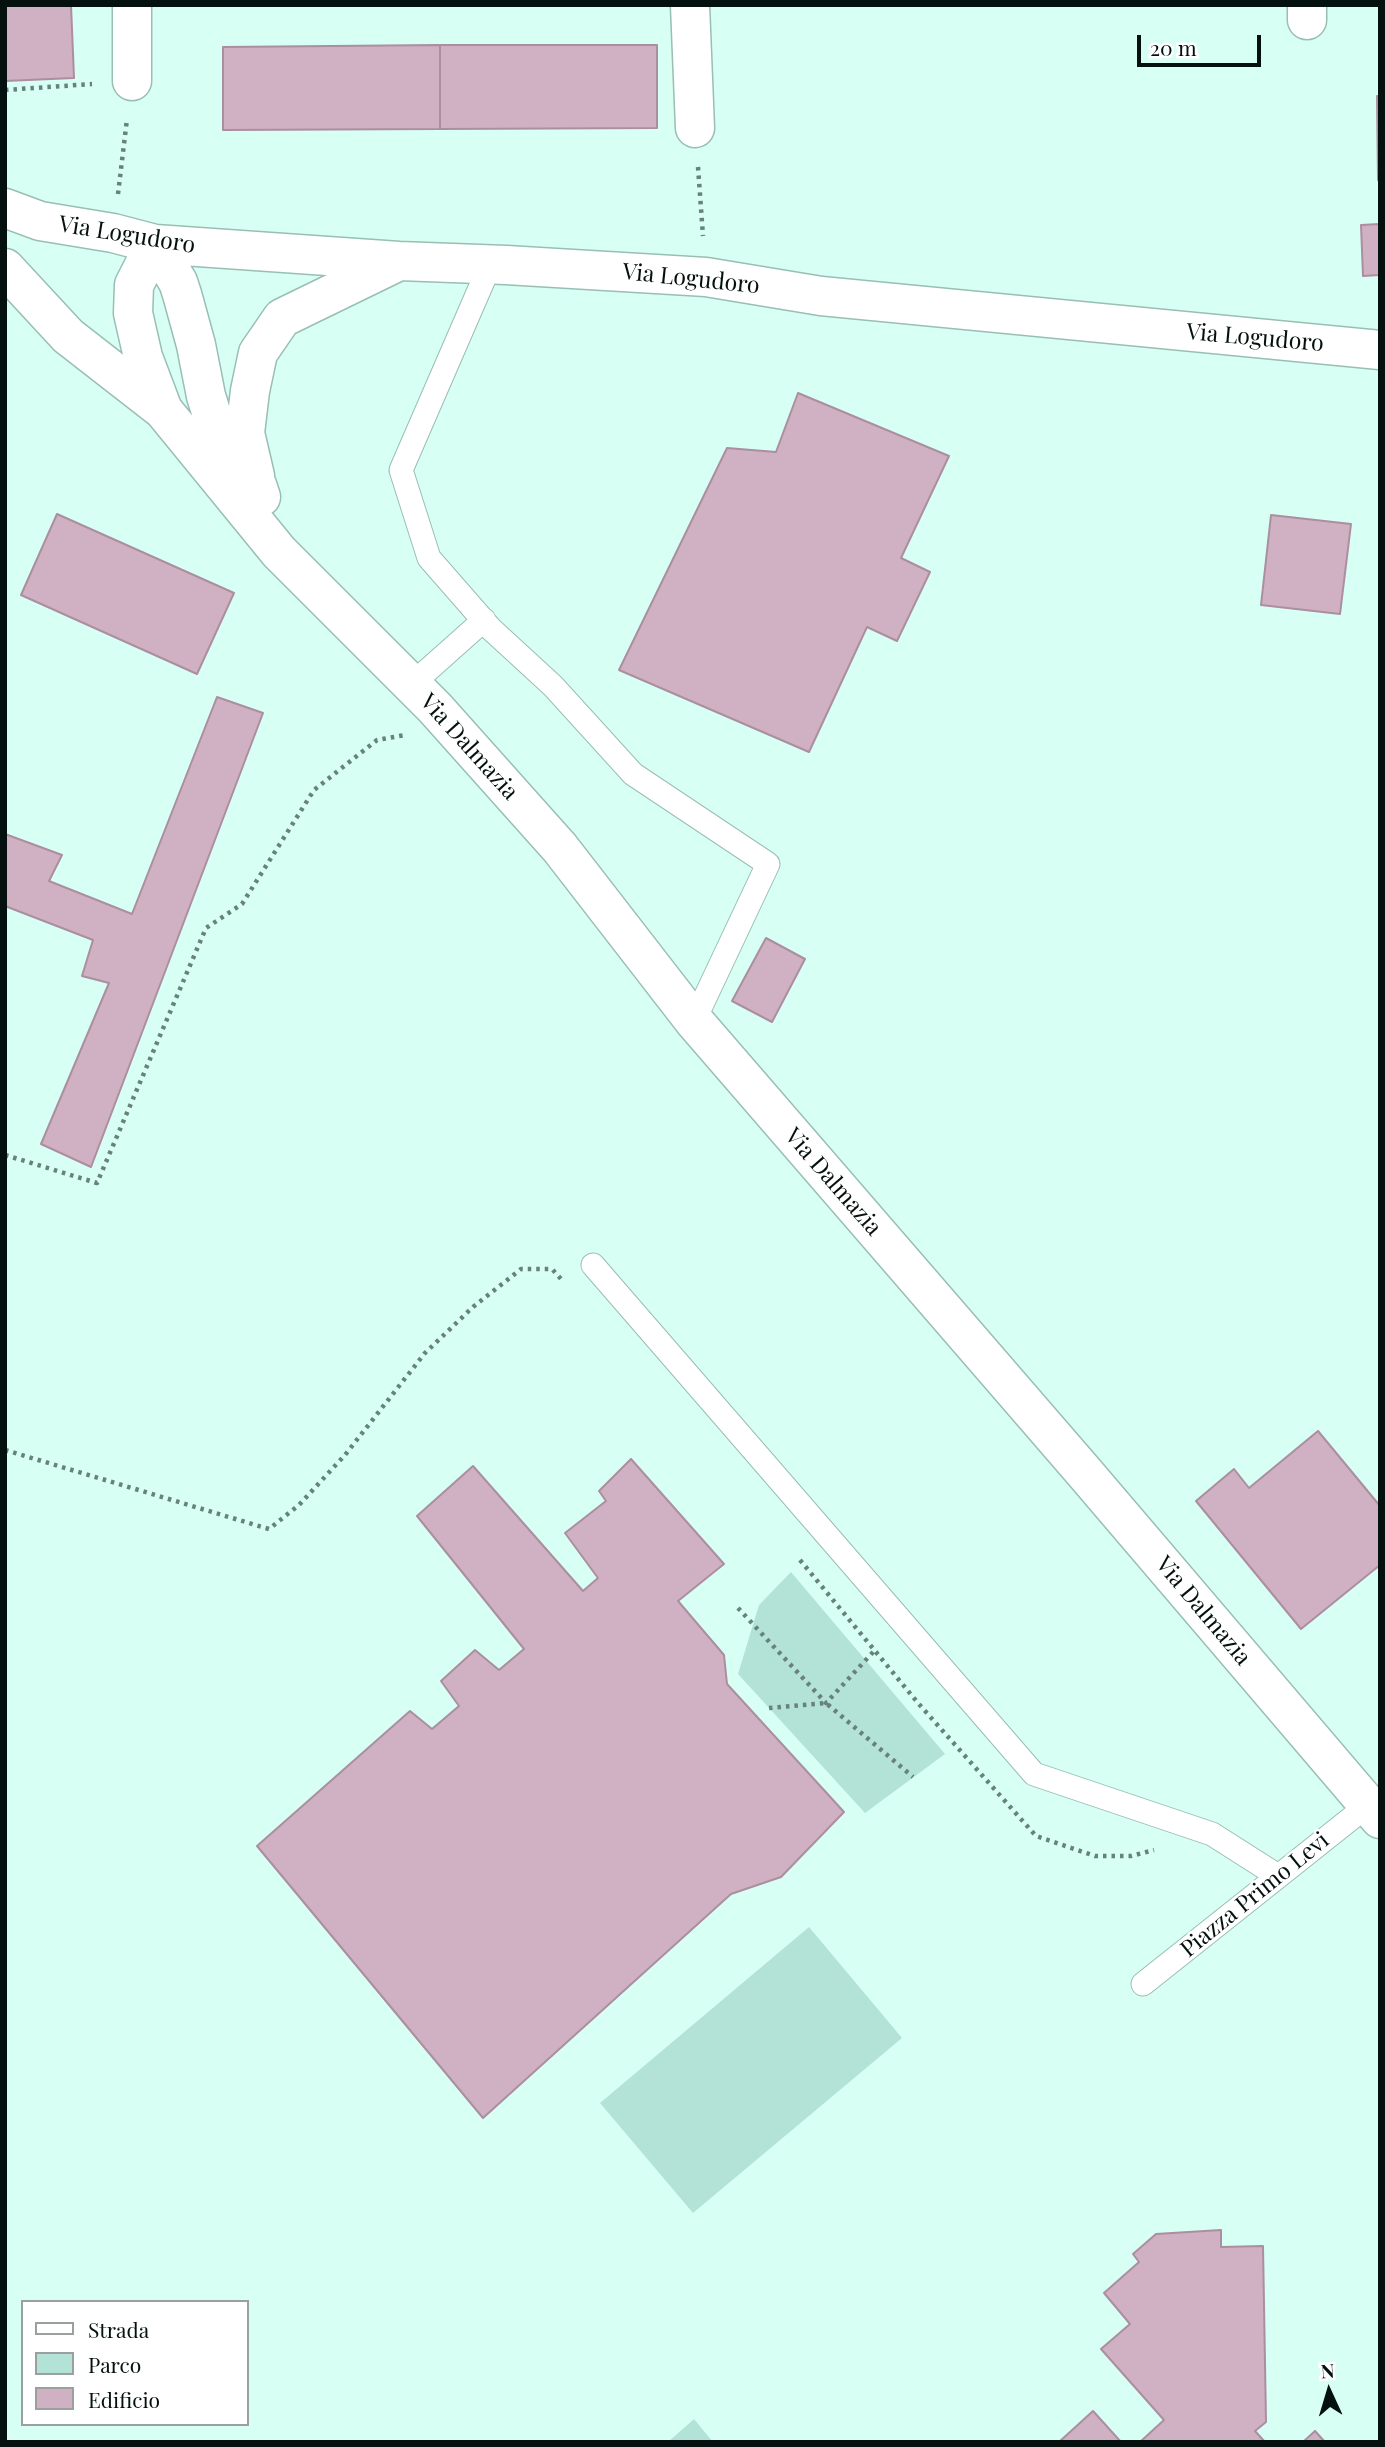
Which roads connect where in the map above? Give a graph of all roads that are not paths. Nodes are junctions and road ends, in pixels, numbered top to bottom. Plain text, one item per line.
1 (132, 5) edge
2 (690, 5) edge
3 (132, 81) road end
4 (695, 128) road end
5 (5, 208) edge
6 (155, 244) junction
7 (399, 261) junction
8 (490, 265) junction
9 (7, 274) edge
10 (1380, 350) edge
11 (163, 410) junction
12 (257, 485) junction
13 (279, 552) junction
14 (484, 620) junction
15 (423, 696) junction
16 (694, 1021) junction
17 (593, 1265) dead end
18 (1374, 1812) edge
19 (1278, 1876) junction
20 (1143, 1984) dead end

1 - 3 street
2 - 4 street
5 - 6 street, Via Logudoro
6 - 7 street, Via Logudoro
6 - 11 street, Via Dalmazia
6 - 12 street, Via Dalmazia
7 - 8 street, Via Logudoro
7 - 12 street, Via Dalmazia
8 - 10 street, Via Logudoro
8 - 14 lane
9 - 11 street, Via Dalmazia
11 - 13 street, Via Dalmazia
12 - 13 street, Via Dalmazia
13 - 15 street, Via Dalmazia
14 - 15 lane
14 - 16 lane
15 - 16 street, Via Dalmazia
16 - 18 street, Via Dalmazia
17 - 19 lane
18 - 19 lane, Piazza Primo Levi
19 - 20 lane, Piazza Primo Levi

